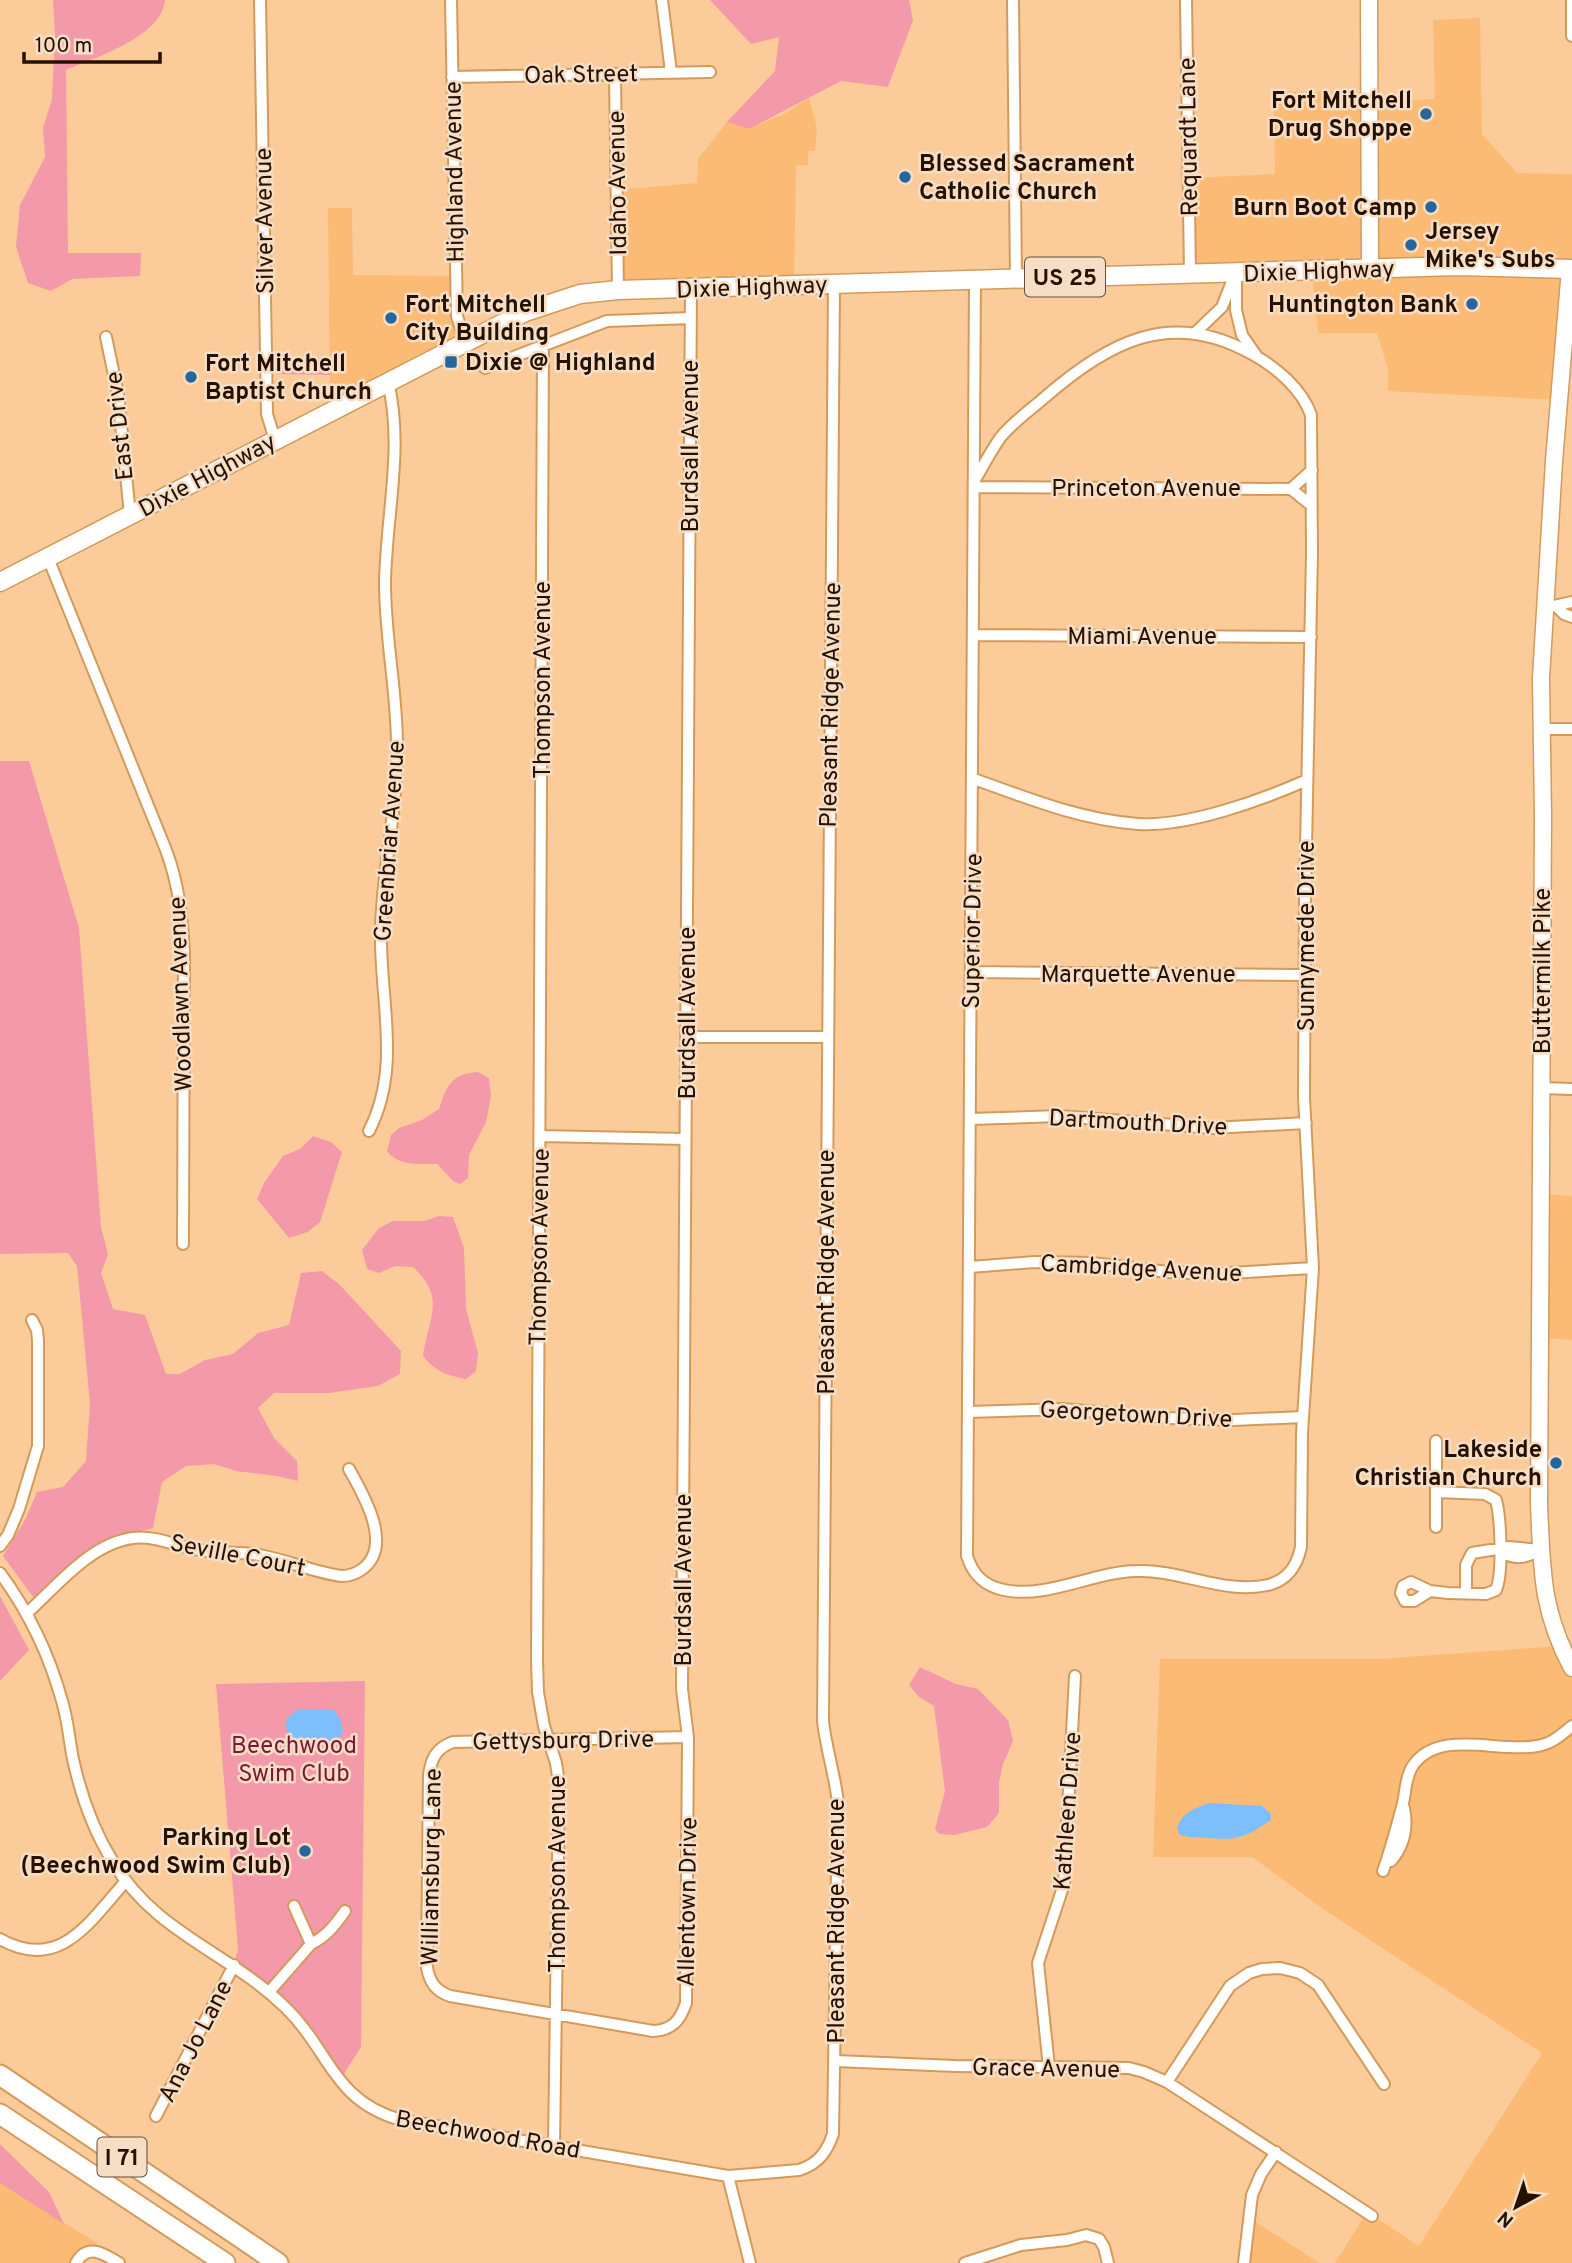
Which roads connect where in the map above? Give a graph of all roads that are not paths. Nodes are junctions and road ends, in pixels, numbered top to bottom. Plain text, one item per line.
1 (260, 0) edge
2 (451, 0) edge
3 (662, 0) edge
4 (1013, 0) edge
5 (1186, 0) edge
6 (1369, 0) edge
7 (1572, 0) edge
8 (1572, 36) edge
9 (671, 72) junction
10 (710, 72) dead end
11 (615, 76) junction
12 (452, 77) junction
13 (1571, 265) edge
14 (1370, 269) junction
15 (1236, 273) junction
16 (1190, 274) junction
17 (1016, 278) junction
18 (975, 279) junction
19 (834, 284) junction
20 (691, 289) junction
21 (618, 290) junction
22 (691, 318) junction
23 (1195, 333) junction
24 (106, 337) dead end
25 (465, 342) junction
26 (543, 345) junction
27 (1258, 357) junction
28 (485, 368) dead end
29 (388, 382) junction
30 (275, 440) junction
31 (1312, 470) junction
32 (975, 483) junction
33 (1291, 489) junction
34 (1311, 505) junction
35 (130, 515) junction
36 (48, 558) junction
37 (0, 582) edge
38 (1572, 602) edge
39 (1551, 607) junction
40 (1572, 617) edge
41 (974, 635) junction
42 (1311, 637) junction
43 (1541, 729) junction
44 (1572, 729) edge
45 (974, 779) junction
46 (1307, 780) junction
47 (971, 972) junction
48 (1305, 975) junction
49 (687, 1037) junction
50 (828, 1037) junction
51 (1542, 1088) junction
52 (1572, 1089) edge
53 (970, 1119) junction
54 (1306, 1123) junction
55 (369, 1131) dead end
56 (540, 1136) junction
57 (685, 1139) junction
58 (183, 1244) dead end
59 (970, 1267) junction
60 (1313, 1268) junction
61 (32, 1320) dead end
62 (968, 1412) junction
63 (1303, 1417) junction
64 (1436, 1441) dead end
65 (349, 1469) dead end
66 (1436, 1492) junction
67 (1436, 1527) dead end
68 (0, 1546) edge
69 (1499, 1550) junction
70 (1541, 1550) junction
71 (0, 1573) edge
72 (1289, 1574) joint
73 (1430, 1591) dead end
74 (1466, 1593) junction
75 (27, 1613) junction
76 (1572, 1668) edge
77 (1075, 1676) dead end
78 (1572, 1726) edge
79 (688, 1737) junction
80 (550, 1740) junction
81 (440, 1749) joint
82 (1403, 1802) junction
83 (126, 1881) junction
84 (294, 1906) dead end
85 (345, 1911) dead end
86 (0, 1939) edge
87 (311, 1944) junction
88 (234, 1965) junction
89 (434, 1986) joint
90 (269, 1993) junction
91 (556, 2015) junction
92 (835, 2061) junction
93 (1049, 2067) junction
94 (0, 2075) edge
95 (1167, 2082) junction
96 (1384, 2084) dead end
97 (0, 2113) edge
98 (156, 2116) dead end
99 (554, 2146) junction
100 (1276, 2152) junction
101 (728, 2176) junction
102 (1372, 2216) dead end
103 (243, 2239) junction
104 (75, 2263) edge
105 (119, 2263) edge
106 (225, 2263) edge
107 (278, 2263) edge
108 (290, 2263) edge
109 (750, 2263) edge
110 (965, 2263) edge
111 (1108, 2263) edge
112 (1244, 2263) edge

1 - 30 street, Silver Avenue
2 - 12 street, Highland Avenue
3 - 9 street
4 - 17 street
5 - 16 street, Requardt Lane
6 - 14 main road
7 - 8 street
9 - 10 street, Oak Street
9 - 11 street, Oak Street
11 - 12 street, Oak Street
11 - 21 street, Idaho Avenue
12 - 25 street, Highland Avenue
13 - 14 main road, Dixie Highway / US 25
13 - 39 main road, Buttermilk Pike
14 - 15 main road, Dixie Highway / US 25
15 - 16 main road, Dixie Highway / US 25
15 - 23 street
15 - 27 street
16 - 17 main road, Dixie Highway / US 25
17 - 18 main road, Dixie Highway / US 25
18 - 19 main road, Dixie Highway / US 25
18 - 32 street, Superior Drive
19 - 20 main road, Dixie Highway / US 25
19 - 50 street, Pleasant Ridge Avenue
20 - 21 main road, Dixie Highway / US 25
20 - 22 street, Burdsall Avenue
21 - 25 main road, Dixie Highway / US 25
22 - 26 street
22 - 49 street, Burdsall Avenue
23 - 27 street, Sunnymede Drive
23 - 32 street, Sunnymede Drive
24 - 35 street, East Drive
25 - 29 main road, Dixie Highway / US 25
26 - 28 street
26 - 56 street, Thompson Avenue
27 - 31 street, Sunnymede Drive
29 - 30 main road, Dixie Highway / US 25
29 - 55 street, Greenbriar Avenue
30 - 35 main road, Dixie Highway / US 25
31 - 33 street
31 - 34 street, Sunnymede Drive
32 - 33 street, Princeton Avenue
32 - 41 street, Superior Drive
33 - 34 street
34 - 42 street, Sunnymede Drive
35 - 36 main road, Dixie Highway / US 25
36 - 37 main road, Dixie Highway / US 25
36 - 58 street, Woodlawn Avenue
38 - 39 street
39 - 40 street
39 - 43 main road, Buttermilk Pike
41 - 42 street, Miami Avenue
41 - 45 street, Superior Drive
42 - 46 street, Sunnymede Drive
43 - 44 street
43 - 51 main road, Buttermilk Pike
45 - 46 street
45 - 47 street, Superior Drive
46 - 48 street, Sunnymede Drive
47 - 48 street, Marquette Avenue
47 - 53 street, Superior Drive
48 - 54 street, Sunnymede Drive
49 - 50 street
49 - 57 street, Burdsall Avenue
50 - 92 street, Pleasant Ridge Avenue
51 - 52 street
51 - 70 main road, Buttermilk Pike
53 - 54 street, Dartmouth Drive
53 - 59 street, Superior Drive
54 - 60 street, Sunnymede Drive
56 - 57 street
56 - 80 street, Thompson Avenue
57 - 79 street, Burdsall Avenue
59 - 60 street, Cambridge Avenue
59 - 62 street, Superior Drive
60 - 63 street, Sunnymede Drive
61 - 68 street
62 - 63 street, Georgetown Drive
62 - 72 street, Superior Drive
63 - 72 street, Sunnymede Drive
64 - 66 street
65 - 75 street, Seville Court
66 - 67 street
66 - 69 street
69 - 70 street
69 - 74 street
69 - 74 street
70 - 76 main road, Buttermilk Pike
71 - 75 street, Beechwood Road
73 - 74 street
75 - 83 street, Beechwood Road
77 - 93 street, Kathleen Drive
78 - 82 street
79 - 80 street, Gettysburg Drive
79 - 91 street, Allentown Drive
80 - 81 street, Gettysburg Drive
80 - 91 street, Thompson Avenue
81 - 89 street, Williamsburg Lane
82 - 82 street
83 - 86 street
83 - 88 street, Beechwood Road
84 - 87 street
85 - 87 street
87 - 90 street
88 - 90 street, Beechwood Road
88 - 98 street, Ana Jo Lane
89 - 91 street, Allentown Drive
90 - 99 street, Beechwood Road
91 - 99 street, Thompson Avenue
92 - 93 street, Grace Avenue
92 - 101 street, Pleasant Ridge Avenue
93 - 95 street, Grace Avenue
94 - 103 highway, I 71
95 - 96 street
95 - 100 street, Grace Avenue
97 - 106 highway, I 71
99 - 101 street, Beechwood Road
100 - 102 street, Grace Avenue
100 - 112 street
101 - 109 street
103 - 107 highway, I 71
103 - 108 highway
104 - 105 street
110 - 111 street

